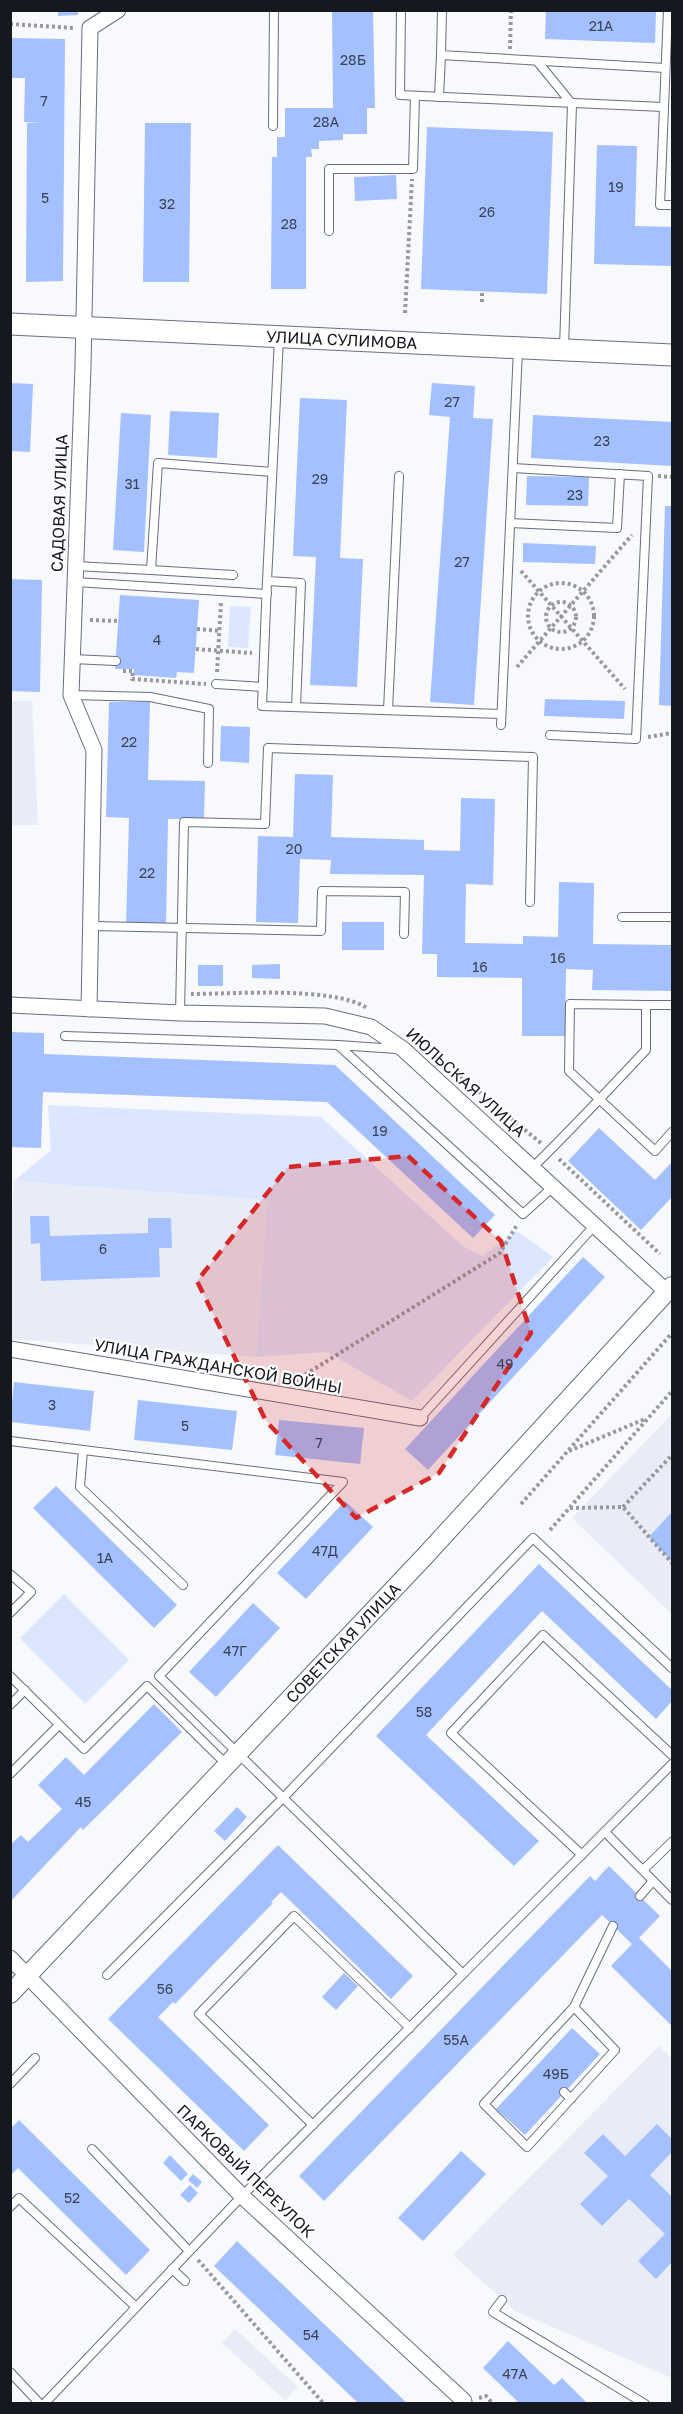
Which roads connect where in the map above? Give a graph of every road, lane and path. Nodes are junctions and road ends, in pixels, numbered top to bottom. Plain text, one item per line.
1 (118, 10) edge
2 (274, 10) edge
3 (401, 10) edge
4 (442, 10) edge
5 (511, 10) edge
6 (668, 10) edge
7 (10, 24) edge
8 (83, 28) dead end
9 (441, 55) junction
10 (510, 59) junction
11 (537, 61) junction
12 (665, 68) junction
13 (415, 96) junction
14 (439, 97) junction
15 (572, 104) junction
16 (663, 107) junction
17 (273, 126) dead end
18 (413, 170) junction
19 (672, 205) edge
20 (329, 231) dead end
21 (483, 292) dead end
22 (482, 302) dead end
23 (405, 313) dead end
24 (10, 324) edge
25 (83, 327) junction
26 (279, 336) junction
27 (518, 348) junction
28 (564, 350) junction
29 (672, 355) edge
30 (513, 468) junction
31 (272, 472) junction
32 (620, 474) junction
33 (399, 476) dead end
34 (646, 518) junction
35 (510, 523) junction
36 (508, 557) junction
37 (74, 565) junction
38 (151, 570) junction
39 (232, 575) dead end
40 (267, 581) junction
41 (74, 582) junction
42 (177, 588) junction
43 (540, 590) junction
44 (222, 591) junction
45 (583, 591) junction
46 (267, 594) junction
47 (177, 598) dead end
48 (552, 605) junction
49 (571, 605) junction
50 (562, 615) junction
51 (86, 620) dead end
52 (118, 621) dead end
53 (551, 627) junction
54 (572, 627) junction
55 (197, 629) dead end
56 (220, 631) junction
57 (584, 641) junction
58 (539, 642) junction
59 (196, 649) dead end
60 (219, 651) junction
61 (264, 653) junction
62 (72, 659) junction
63 (116, 661) dead end
64 (121, 671) dead end
65 (502, 683) junction
66 (216, 684) junction
67 (263, 687) junction
68 (71, 696) junction
69 (637, 703) junction
70 (296, 707) junction
71 (388, 710) junction
72 (501, 714) junction
73 (501, 725) dead end
74 (672, 733) edge
75 (550, 735) dead end
76 (636, 738) junction
77 (208, 763) dead end
78 (530, 902) dead end
79 (622, 917) dead end
80 (672, 917) edge
81 (92, 926) junction
82 (182, 928) junction
83 (404, 934) dead end
84 (181, 994) junction
85 (308, 994) dead end
86 (10, 1005) edge
87 (646, 1005) junction
88 (672, 1005) edge
89 (89, 1009) junction
90 (180, 1013) junction
91 (65, 1036) dead end
92 (338, 1045) junction
93 (403, 1049) junction
94 (599, 1100) junction
95 (672, 1132) edge
96 (533, 1167) junction
97 (554, 1186) junction
98 (523, 1214) junction
99 (596, 1224) junction
100 (670, 1289) edge
101 (672, 1334) edge
102 (10, 1349) edge
103 (672, 1390) edge
104 (276, 1393) junction
105 (420, 1418) joint
106 (648, 1418) junction
107 (10, 1441) edge
108 (83, 1450) junction
109 (567, 1452) junction
110 (672, 1455) edge
111 (521, 1504) dead end
112 (623, 1507) junction
113 (569, 1508) junction
114 (550, 1530) dead end
115 (672, 1563) edge
116 (10, 1574) edge
117 (183, 1586) dead end
118 (10, 1613) edge
119 (672, 1668) edge
120 (10, 1676) edge
121 (25, 1690) junction
122 (10, 1705) edge
123 (59, 1725) junction
124 (672, 1755) edge
125 (232, 1760) junction
126 (672, 1764) edge
127 (10, 1774) edge
128 (283, 1798) junction
129 (605, 1832) junction
130 (672, 1842) edge
131 (582, 1855) junction
132 (643, 1870) junction
133 (653, 1881) junction
134 (640, 1896) dead end
135 (672, 1900) edge
136 (613, 1926) dead end
137 (10, 1958) edge
138 (463, 1974) junction
139 (107, 1975) dead end
140 (27, 1976) junction
141 (10, 1994) edge
142 (574, 2007) junction
143 (410, 2028) junction
144 (35, 2058) dead end
145 (10, 2084) edge
146 (564, 2092) dead end
147 (571, 2099) junction
148 (313, 2125) junction
149 (92, 2149) dead end
150 (242, 2196) junction
151 (10, 2207) edge
152 (189, 2251) junction
153 (172, 2269) junction
154 (185, 2281) dead end
155 (502, 2300) dead end
156 (136, 2307) junction
157 (10, 2372) edge
158 (464, 2401) dead end
159 (42, 2403) edge
160 (324, 2403) edge
161 (645, 2403) edge

1 - 25 street, САДОВАЯ УЛИЦА
2 - 17 lane
3 - 13 lane
4 - 9 lane
5 - 10 path
6 - 12 lane
7 - 8 path
9 - 10 lane
9 - 14 lane
10 - 11 lane
11 - 12 lane
11 - 15 lane
12 - 16 lane
13 - 14 lane
13 - 18 lane
14 - 15 lane
15 - 16 lane
15 - 28 lane
16 - 19 lane
18 - 20 lane
18 - 23 path
21 - 22 path
24 - 25 main road, УЛИЦА СУЛИМОВА
25 - 26 main road, УЛИЦА СУЛИМОВА
25 - 37 street, САДОВАЯ УЛИЦА
26 - 27 main road, УЛИЦА СУЛИМОВА
26 - 31 lane
27 - 28 main road, УЛИЦА СУЛИМОВА
27 - 30 lane
28 - 29 main road, УЛИЦА СУЛИМОВА
30 - 32 lane
30 - 35 lane
31 - 38 lane
31 - 40 lane
32 - 34 lane
32 - 35 lane
33 - 71 lane
34 - 45 path
34 - 69 lane
35 - 36 lane
36 - 43 path
36 - 65 lane
37 - 38 lane
37 - 41 street, САДОВАЯ УЛИЦА
38 - 39 lane
40 - 46 lane
40 - 70 lane
41 - 42 lane
41 - 62 street, САДОВАЯ УЛИЦА
42 - 44 lane
42 - 47 lane
43 - 45 path
43 - 48 path
43 - 58 path
44 - 46 lane
44 - 56 path
45 - 49 path
45 - 57 path
46 - 61 lane
48 - 49 path
48 - 50 path
48 - 53 path
49 - 50 path
49 - 54 path
50 - 53 path
50 - 54 path
51 - 52 path
53 - 54 path
53 - 58 path
54 - 57 path
55 - 56 path
56 - 60 path
57 - 58 path
57 - 69 path
58 - 65 path
59 - 60 path
60 - 61 path
60 - 66 path
61 - 67 lane
62 - 63 lane
62 - 68 street, САДОВАЯ УЛИЦА
64 - 66 path
65 - 72 lane
66 - 67 lane
67 - 70 lane
68 - 77 lane
68 - 81 street, САДОВАЯ УЛИЦА
69 - 76 lane
70 - 71 lane
71 - 72 lane
72 - 73 lane
74 - 76 path
75 - 76 lane
78 - 82 lane
79 - 80 lane
81 - 82 lane
81 - 89 street, САДОВАЯ УЛИЦА
82 - 83 lane
82 - 84 lane
84 - 85 path
84 - 90 lane
86 - 89 street, ИЮЛЬСКАЯ УЛИЦА
87 - 88 lane
87 - 94 lane
87 - 94 lane
89 - 90 street, ИЮЛЬСКАЯ УЛИЦА
90 - 93 street, ИЮЛЬСКАЯ УЛИЦА
91 - 92 lane
92 - 93 lane
92 - 98 lane
93 - 96 street, ИЮЛЬСКАЯ УЛИЦА
94 - 95 lane
94 - 96 lane
96 - 97 street, ИЮЛЬСКАЯ УЛИЦА
97 - 98 lane
97 - 99 street, ИЮЛЬСКАЯ УЛИЦА
98 - 104 path
99 - 100 street, ИЮЛЬСКАЯ УЛИЦА
99 - 105 lane
100 - 125 street, СОВЕТСКАЯ УЛИЦА
101 - 109 path
102 - 104 street, УЛИЦА ГРАЖДАНСКОЙ ВОЙНЫ
103 - 106 path
104 - 105 street, УЛИЦА ГРАЖДАНСКОЙ ВОЙНЫ
106 - 109 path
106 - 113 path
107 - 108 lane
108 - 117 lane
108 - 125 lane
109 - 111 path
110 - 112 path
112 - 113 path
112 - 115 path
113 - 114 path
116 - 118 lane
119 - 128 lane
120 - 121 lane
121 - 122 lane
121 - 123 lane
123 - 125 lane
123 - 127 lane
124 - 131 lane
125 - 128 lane
125 - 140 street, СОВЕТСКАЯ УЛИЦА
126 - 129 lane
128 - 138 lane
128 - 139 lane
129 - 131 lane
129 - 132 lane
130 - 132 lane
131 - 138 lane
132 - 133 lane
133 - 134 lane
133 - 135 lane
136 - 142 lane
137 - 140 street, ПАРКОВЫЙ ПЕРЕУЛОК
138 - 143 lane
140 - 141 street, СОВЕТСКАЯ УЛИЦА
140 - 150 street, ПАРКОВЫЙ ПЕРЕУЛОК
142 - 147 lane
142 - 147 lane
143 - 148 lane
143 - 148 lane
144 - 145 lane
146 - 147 lane
148 - 150 lane
149 - 152 lane
150 - 152 lane
150 - 158 street, ПАРКОВЫЙ ПЕРЕУЛОК
151 - 156 lane
152 - 153 lane
152 - 160 path
153 - 154 lane
153 - 156 lane
155 - 161 lane
156 - 159 lane
157 - 159 lane

